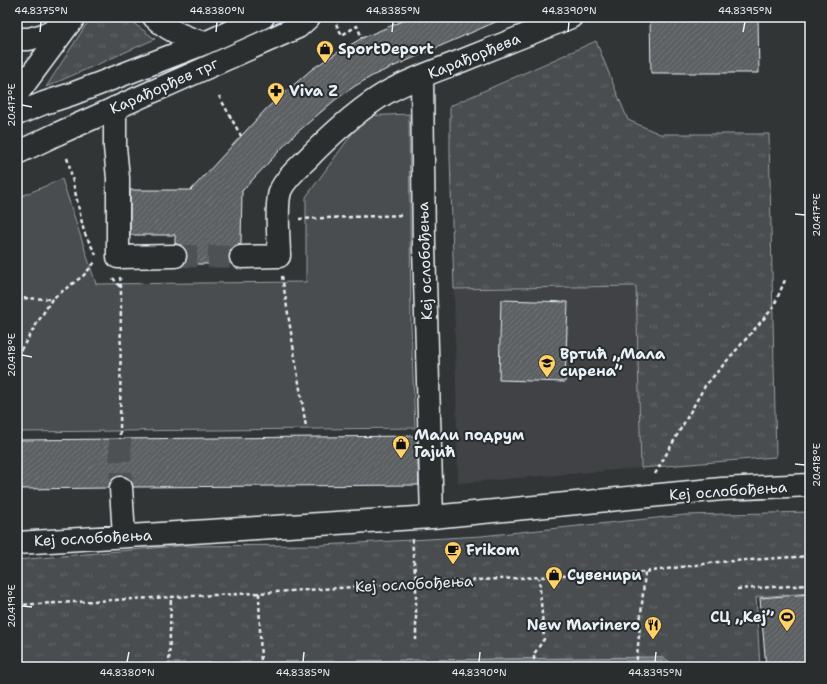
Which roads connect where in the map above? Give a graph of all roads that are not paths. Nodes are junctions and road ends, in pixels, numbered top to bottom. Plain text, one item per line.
1 (154, 17) edge
2 (263, 17) edge
3 (309, 17) edge
4 (571, 17) edge
5 (73, 19) edge
6 (17, 39) edge
7 (205, 43) junction
8 (422, 77) junction
9 (17, 94) edge
10 (115, 108) junction
11 (17, 114) edge
12 (17, 153) edge
13 (175, 256) tunnel mouth
14 (241, 257) tunnel mouth
15 (810, 485) edge
16 (122, 488) tunnel mouth
17 (432, 511) junction
18 (17, 529) edge
19 (124, 529) junction
20 (17, 542) edge

1 - 7 street
2 - 7 street, Карађорђев трг
3 - 10 street, Карађорђев трг
4 - 8 street, Карађорђева
5 - 6 street
5 - 9 street
7 - 11 street, Карађорђев трг
8 - 14 street
8 - 17 street, Кеј ослобођења
10 - 12 street, Карађорђев трг
10 - 13 street
15 - 17 street, Кеј ослобођења
16 - 19 street
17 - 19 street
17 - 19 street, Кеј ослобођења
18 - 19 street
19 - 20 street, Кеј ослобођења

